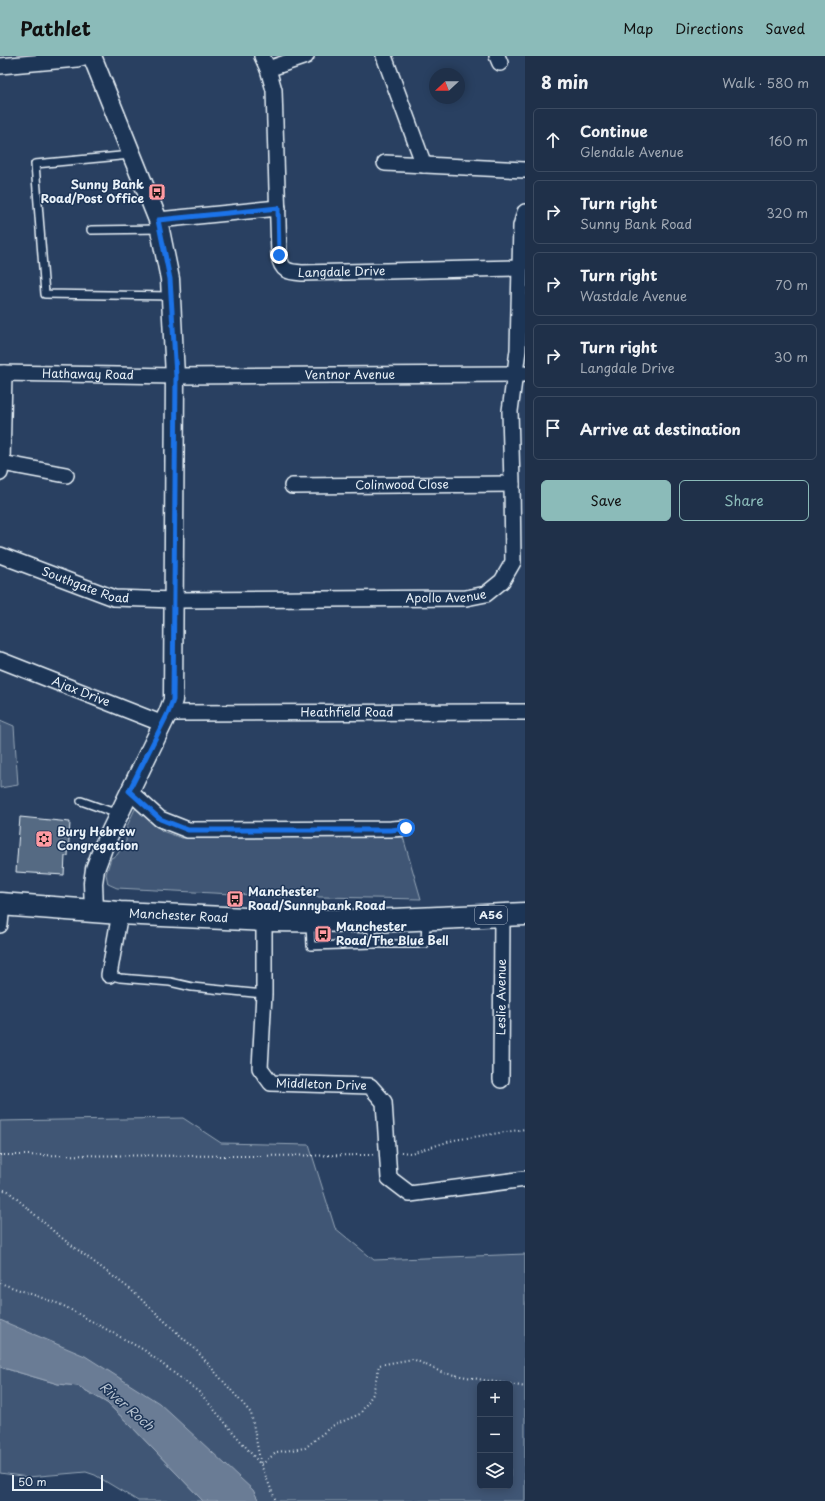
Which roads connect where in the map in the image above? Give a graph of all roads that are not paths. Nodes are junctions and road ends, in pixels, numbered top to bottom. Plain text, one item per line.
1 (87, 56) edge
2 (92, 56) edge
3 (306, 56) edge
4 (384, 56) edge
5 (265, 62) edge
6 (0, 66) edge
7 (133, 155) junction
8 (385, 163) dead end
9 (424, 165) junction
10 (525, 170) edge
11 (278, 208) junction
12 (525, 212) edge
13 (159, 225) junction
14 (92, 230) dead end
15 (520, 268) junction
16 (172, 296) junction
17 (2, 373) edge
18 (520, 374) edge
19 (176, 376) junction
20 (1, 468) edge
21 (66, 475) dead end
22 (512, 484) junction
23 (292, 486) dead end
24 (0, 554) edge
25 (174, 600) junction
26 (0, 660) edge
27 (525, 712) edge
28 (165, 719) junction
29 (129, 791) junction
30 (81, 801) dead end
31 (119, 818) junction
32 (406, 828) dead end
33 (1, 904) edge
34 (94, 911) junction
35 (120, 913) junction
36 (502, 914) junction
37 (525, 914) edge
38 (426, 918) junction
39 (264, 920) junction
40 (310, 921) junction
41 (372, 921) junction
42 (0, 925) edge
43 (372, 944) junction
44 (110, 975) joint
45 (264, 994) junction
46 (500, 1080) dead end
47 (525, 1179) edge

1 - 6 street
2 - 7 street
3 - 5 street
4 - 9 street
5 - 11 street, Langdale Drive
7 - 13 street
7 - 16 lane
8 - 9 street
9 - 10 street
11 - 13 street
11 - 15 street, Langdale Drive
12 - 15 street, Apollo Avenue
13 - 14 lane
13 - 16 street
15 - 18 street, Apollo Avenue
16 - 19 street
17 - 19 street, Hathaway Road
17 - 20 street
18 - 19 street, Ventnor Avenue
18 - 22 street, Apollo Avenue
19 - 25 street
20 - 21 street
22 - 23 street, Colinwood Close
22 - 25 street, Apollo Avenue
24 - 25 street, Southgate Road
25 - 28 street
26 - 28 street, Ajax Drive
27 - 28 street, Heathfield Road
28 - 29 street
29 - 31 street
29 - 32 street
30 - 31 lane
31 - 34 street
33 - 34 highway, Manchester Road / A56
33 - 42 street
34 - 35 highway, Manchester Road / A56
35 - 39 highway, Manchester Road / A56
35 - 44 street
36 - 37 highway, Manchester Road / A56
36 - 38 highway, Manchester Road / A56
36 - 46 street, Leslie Avenue
38 - 41 highway, Manchester Road / A56
38 - 43 lane
39 - 40 highway, Manchester Road / A56
39 - 45 street, Middleton Drive
40 - 41 highway, Manchester Road / A56
40 - 43 lane
41 - 43 lane
44 - 45 lane
45 - 47 street, Middleton Drive

